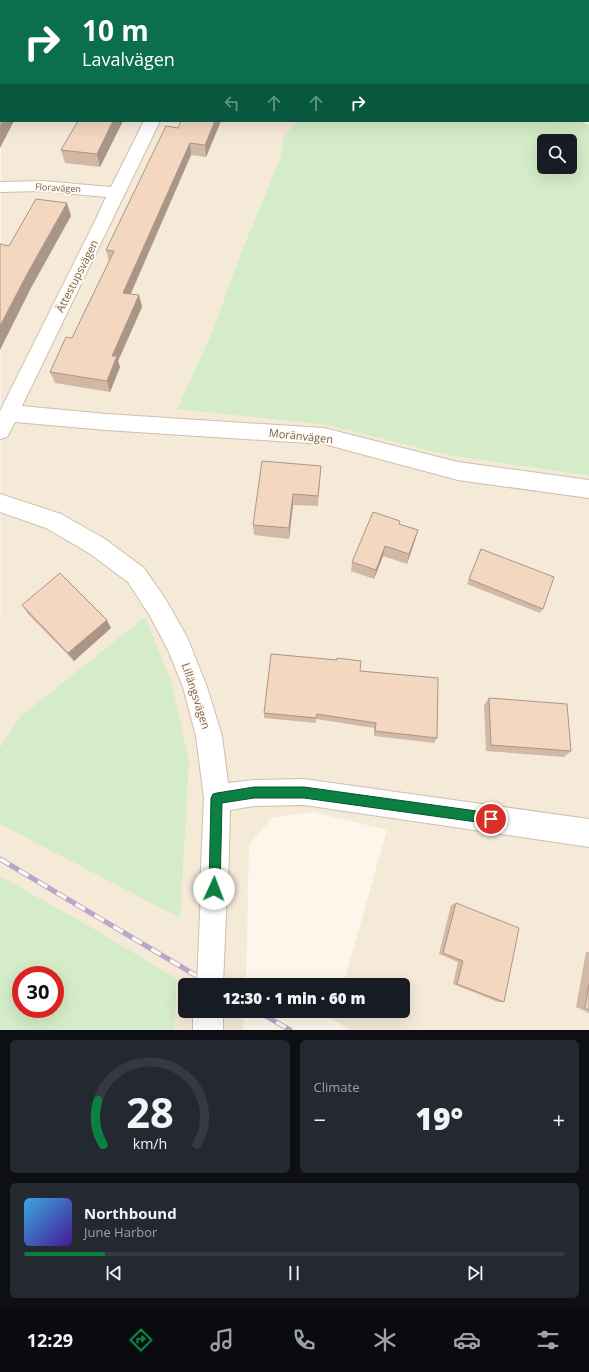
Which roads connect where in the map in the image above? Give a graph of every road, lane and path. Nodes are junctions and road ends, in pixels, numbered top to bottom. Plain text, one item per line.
1 (152, 122) edge
2 (0, 187) edge
3 (116, 193) junction
4 (9, 413) junction
5 (0, 431) edge
6 (589, 489) edge
7 (0, 503) edge
8 (217, 798) junction
9 (589, 833) edge
10 (210, 978) edge

1 - 3 street, Ättestupsvägen
2 - 3 street, Floravägen
3 - 4 street, Ättestupsvägen
4 - 5 street, Ättestupsvägen
4 - 6 street, Moränvägen
7 - 8 street, Lillängsvägen
8 - 9 street
8 - 10 street, Lillängsvägen, bridge

